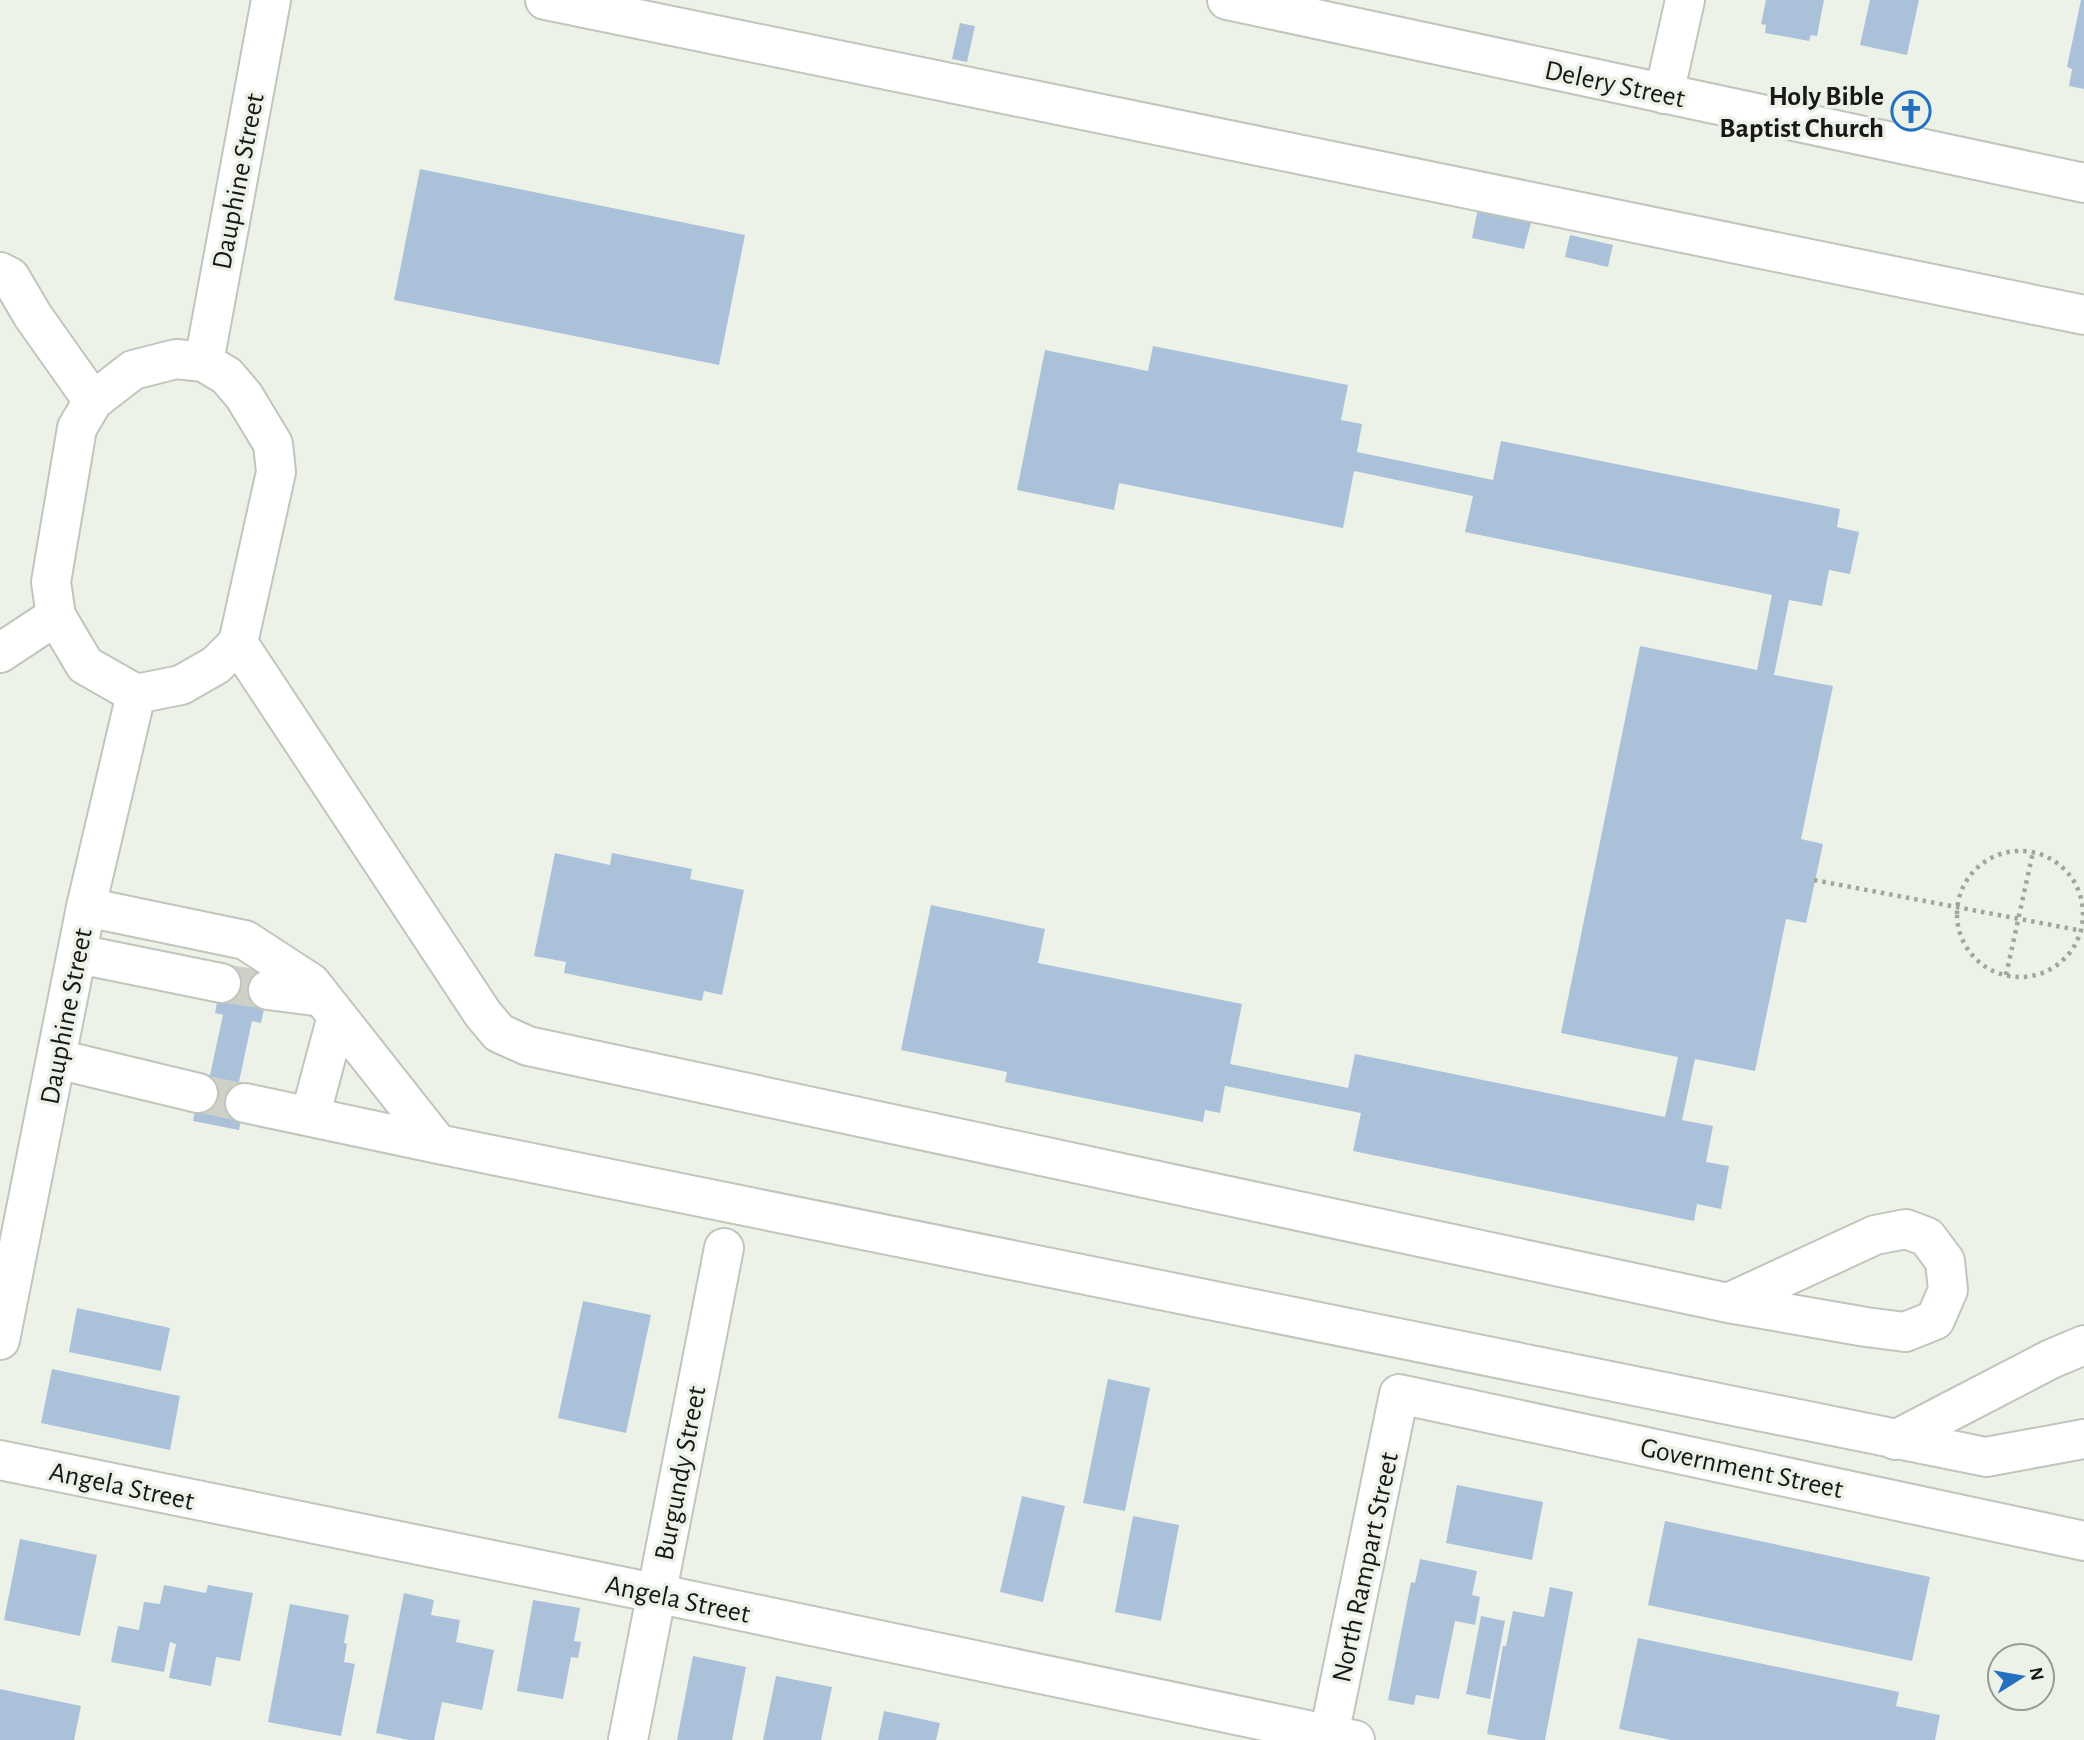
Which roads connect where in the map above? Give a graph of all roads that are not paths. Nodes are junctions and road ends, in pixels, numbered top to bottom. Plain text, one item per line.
1 (271, 0) edge
2 (545, 0) edge
3 (1227, 0) edge
4 (1685, 0) edge
5 (1664, 94) junction
6 (2084, 183) edge
7 (0, 272) edge
8 (2084, 315) edge
9 (204, 362) junction
10 (93, 401) junction
11 (56, 615) junction
12 (238, 643) junction
13 (0, 653) edge
14 (136, 694) junction
15 (86, 907) junction
16 (78, 954) junction
17 (221, 983) tunnel mouth
18 (268, 990) tunnel mouth
19 (329, 1006) junction
20 (57, 1059) junction
21 (198, 1093) tunnel mouth
22 (245, 1103) tunnel mouth
23 (310, 1117) junction
24 (438, 1144) junction
25 (724, 1248) dead end
26 (1728, 1303) junction
27 (0, 1340) edge
28 (2084, 1345) edge
29 (1399, 1394) joint
30 (2084, 1438) edge
31 (1895, 1440) junction
32 (0, 1460) edge
33 (2084, 1541) edge
34 (655, 1594) junction
35 (1338, 1738) edge
36 (628, 1740) edge

1 - 9 street, Dauphine Street
2 - 8 street
3 - 5 street, Delery Street
4 - 5 street
5 - 6 street, Delery Street
7 - 10 street
9 - 10 street
9 - 12 street
10 - 11 street
11 - 13 street
11 - 14 street
12 - 14 street
12 - 26 street
14 - 15 street, Dauphine Street
15 - 16 street, Dauphine Street
15 - 19 street
16 - 17 street
16 - 20 street, Dauphine Street
18 - 19 street
19 - 23 street
19 - 24 street
20 - 21 street
20 - 27 street, Dauphine Street
22 - 23 street
23 - 24 street
24 - 31 street
25 - 34 street, Burgundy Street
26 - 26 street
28 - 31 street
29 - 33 street, Government Street
29 - 35 street, North Rampart Street
30 - 31 street
32 - 34 street, Angela Street
34 - 35 street, Angela Street
34 - 36 street, Burgundy Street

